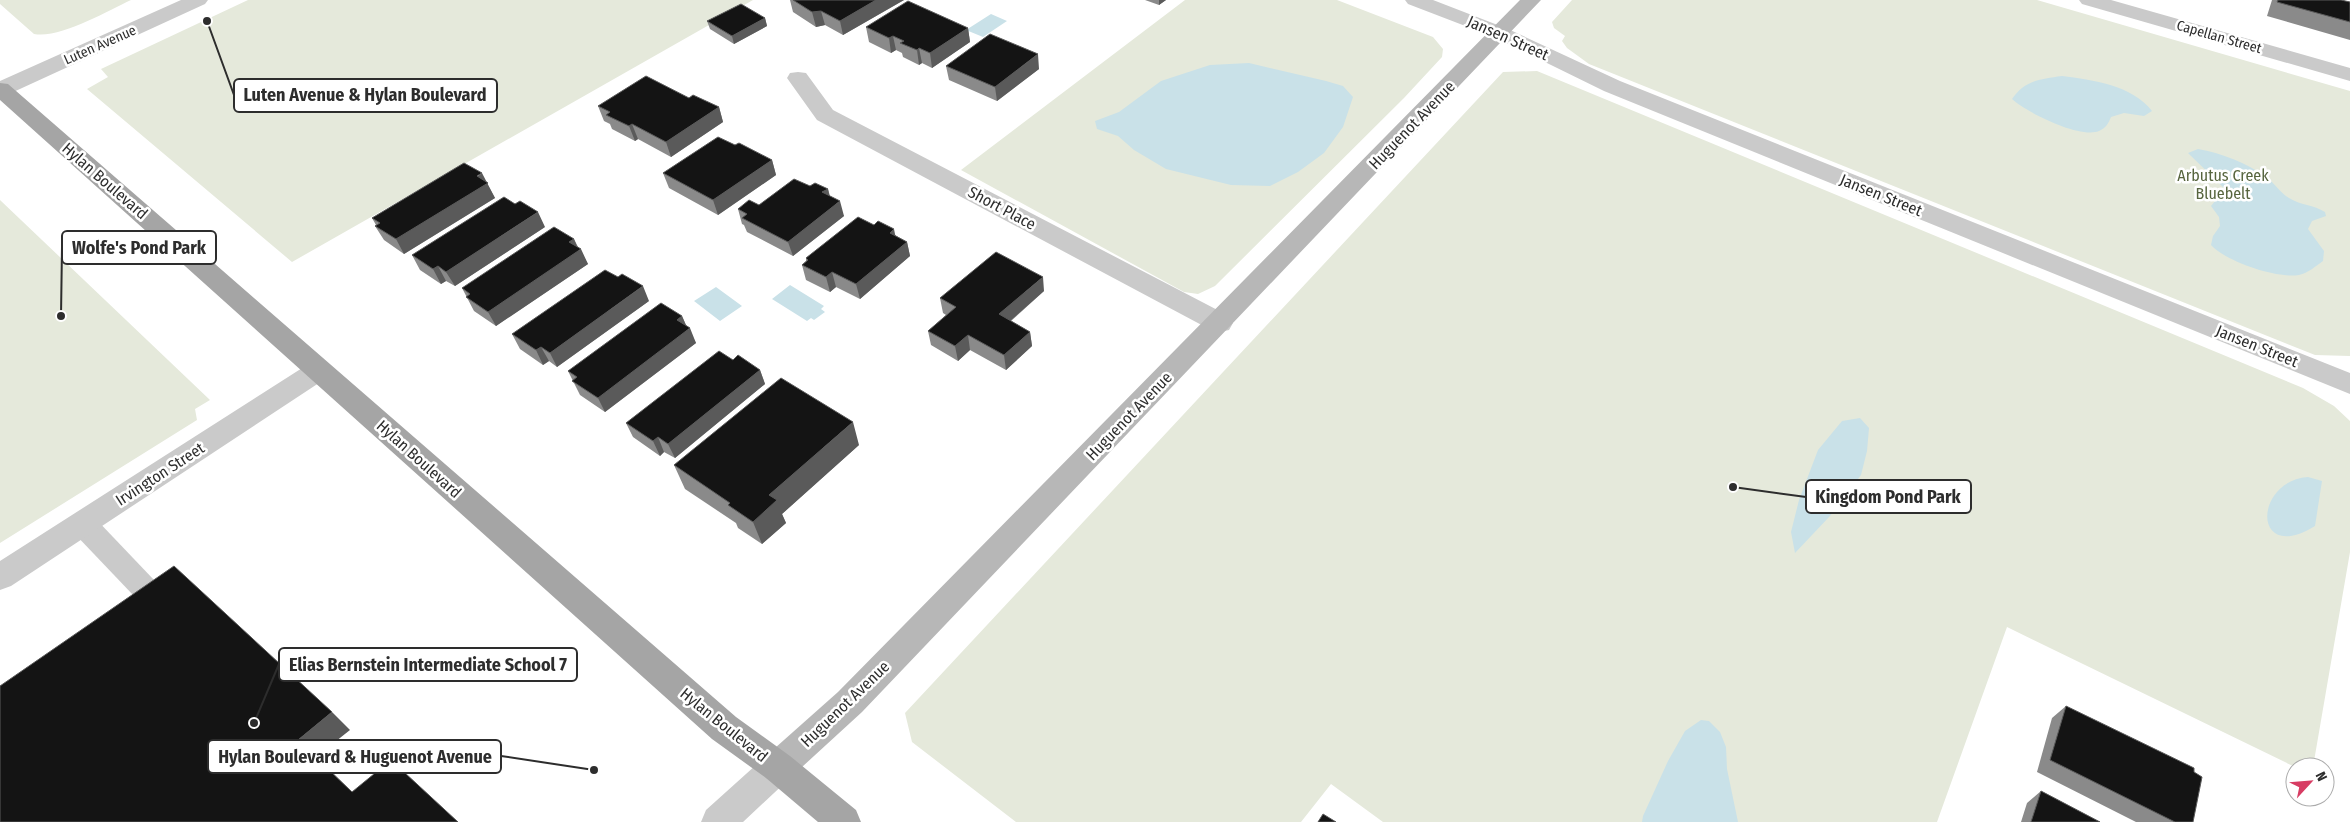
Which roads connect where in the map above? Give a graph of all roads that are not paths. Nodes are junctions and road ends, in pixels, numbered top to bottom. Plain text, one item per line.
1 (198, 0) edge
2 (1415, 0) edge
3 (1531, 0) edge
4 (2088, 0) edge
5 (1501, 33) junction
6 (2350, 75) edge
7 (798, 78) dead end
8 (0, 89) edge
9 (1220, 322) junction
10 (319, 370) junction
11 (2350, 384) edge
12 (83, 524) junction
13 (0, 577) edge
14 (144, 588) edge
15 (778, 767) junction
16 (718, 822) edge
17 (844, 822) edge

1 - 8 street, Luten Avenue
2 - 5 street, Jansen Street
3 - 5 street, Huguenot Avenue
4 - 6 street, Capellan Street
5 - 9 street, Huguenot Avenue
5 - 11 street, Jansen Street
7 - 9 street, Short Place
8 - 10 main road, Hylan Boulevard
9 - 15 street, Huguenot Avenue
10 - 12 street, Irvington Street
10 - 15 main road, Hylan Boulevard
12 - 13 street, Irvington Street
12 - 14 lane
15 - 16 street, Huguenot Avenue
15 - 17 main road, Hylan Boulevard

